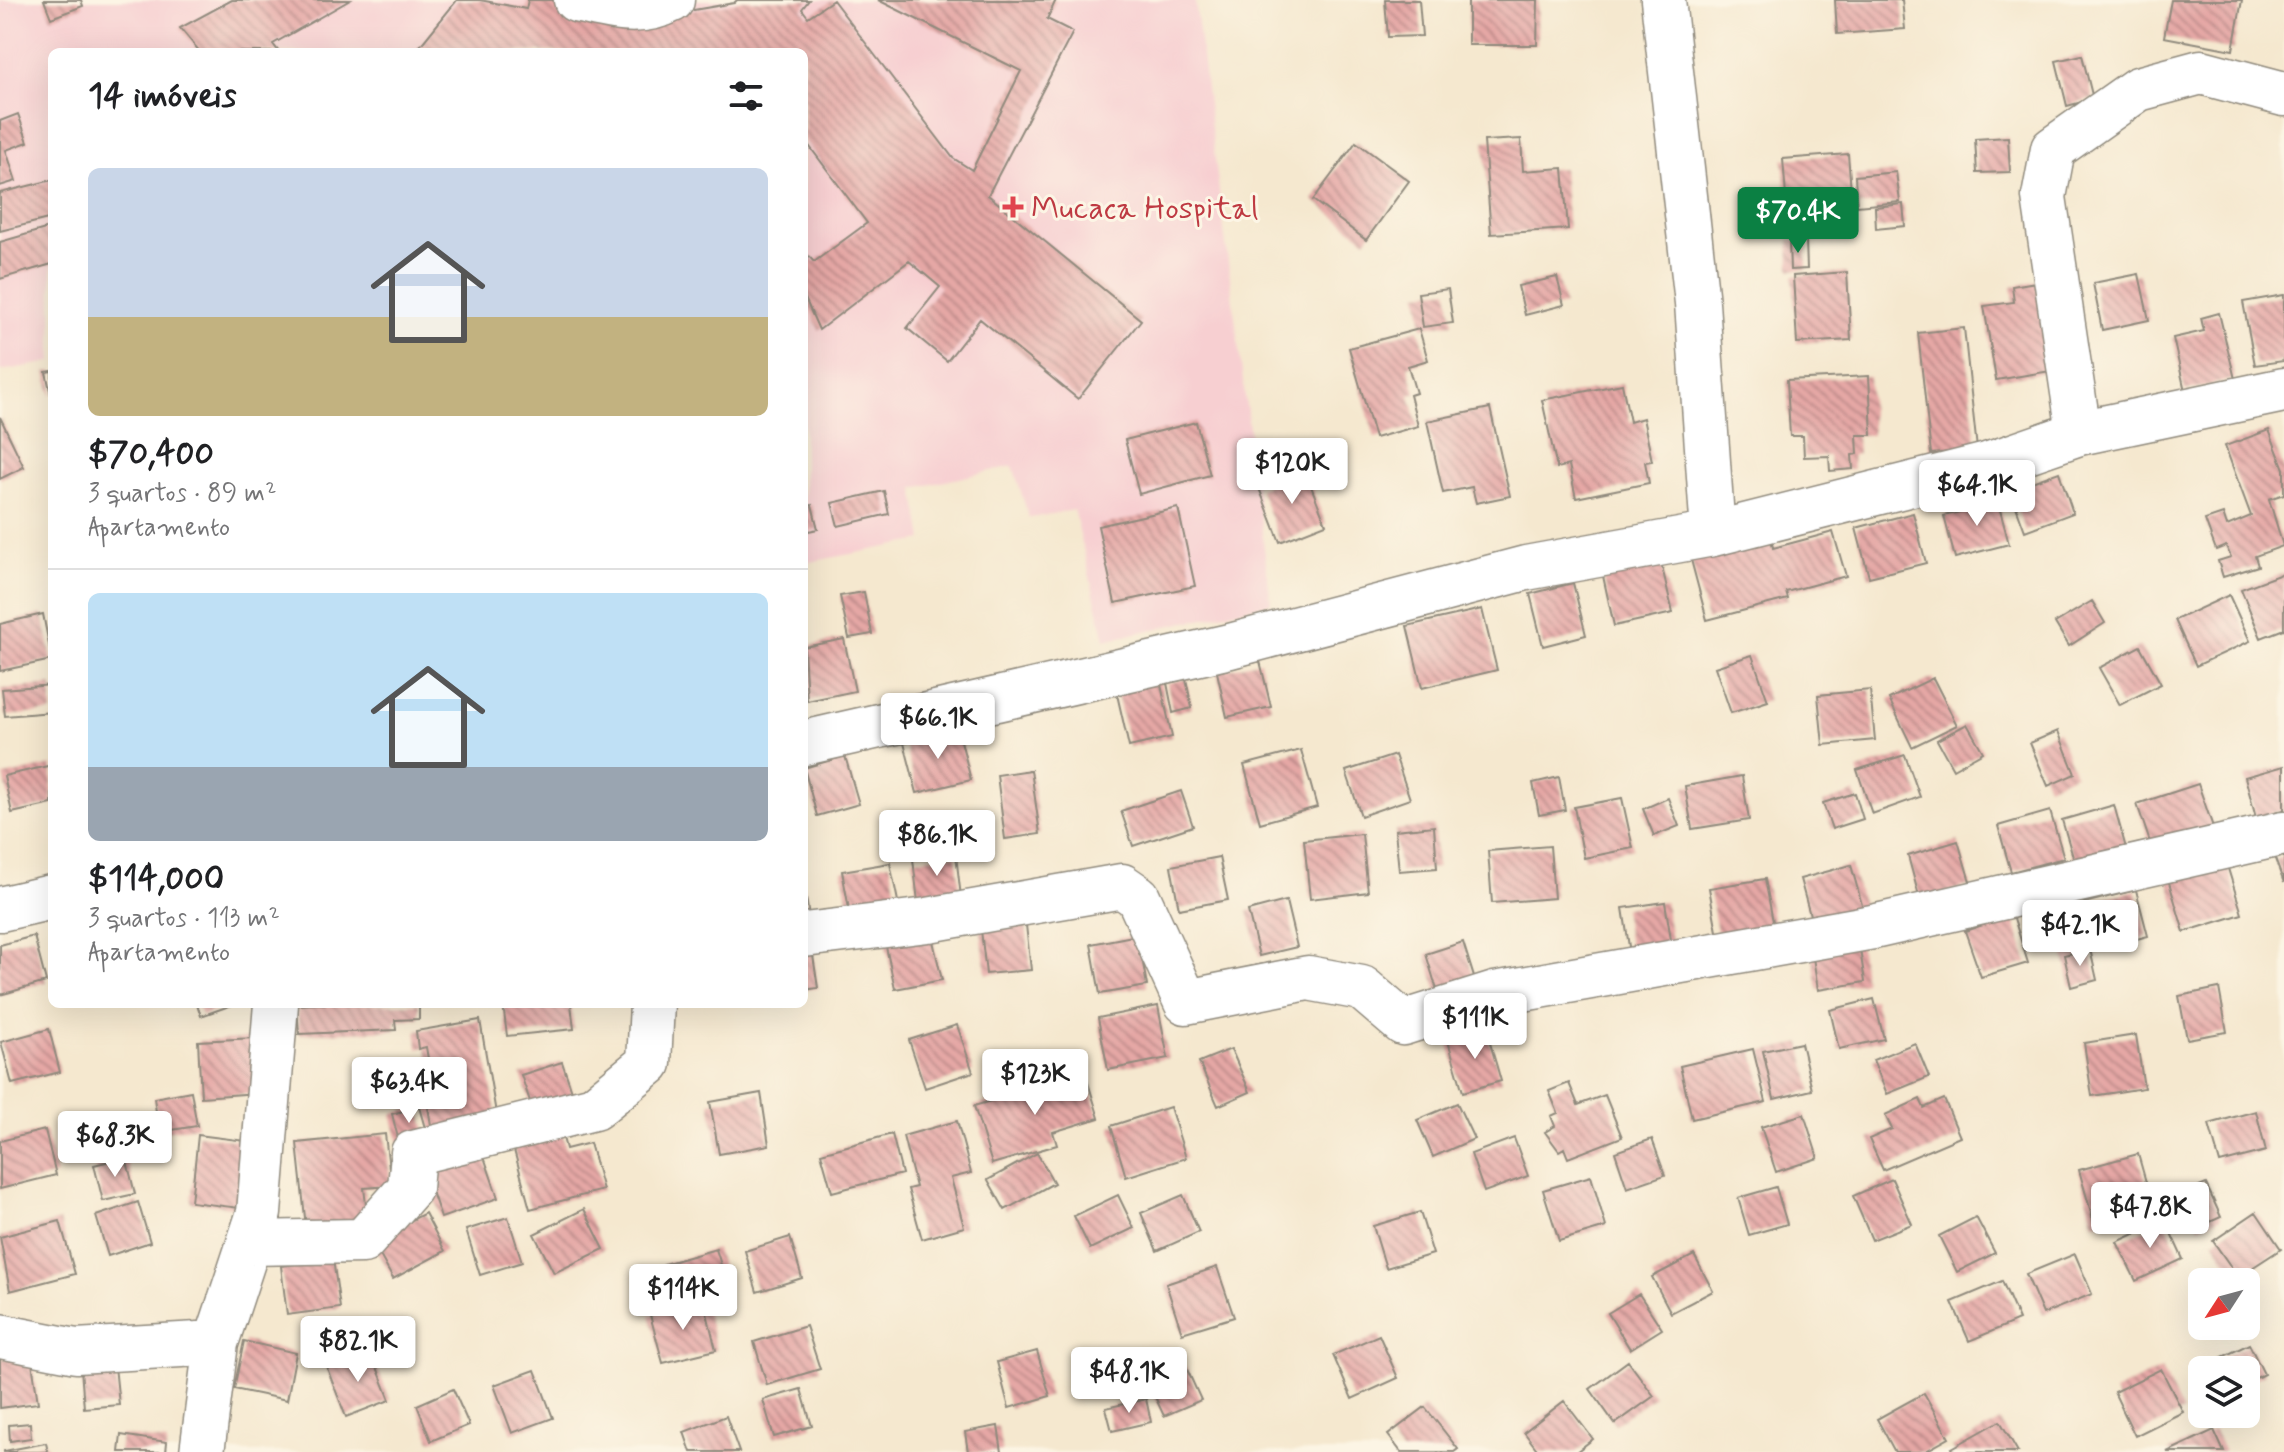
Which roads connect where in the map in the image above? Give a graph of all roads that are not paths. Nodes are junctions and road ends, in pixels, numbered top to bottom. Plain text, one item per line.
1 (672, 0) edge
2 (1663, 0) edge
3 (586, 1) edge
4 (2284, 94) edge
5 (2284, 390) edge
6 (2079, 433) junction
7 (1713, 534) junction
8 (808, 742) edge
9 (2284, 833) edge
10 (48, 898) edge
11 (0, 909) edge
12 (808, 935) edge
13 (276, 1008) edge
14 (652, 1008) edge
15 (249, 1243) junction
16 (0, 1336) edge
17 (216, 1343) junction
18 (202, 1452) edge

1 - 3 street
2 - 7 street
4 - 6 street
5 - 6 street
6 - 7 street
7 - 8 street
9 - 12 street
10 - 11 street
13 - 15 street
14 - 15 street
15 - 17 street
16 - 17 street
17 - 18 street

